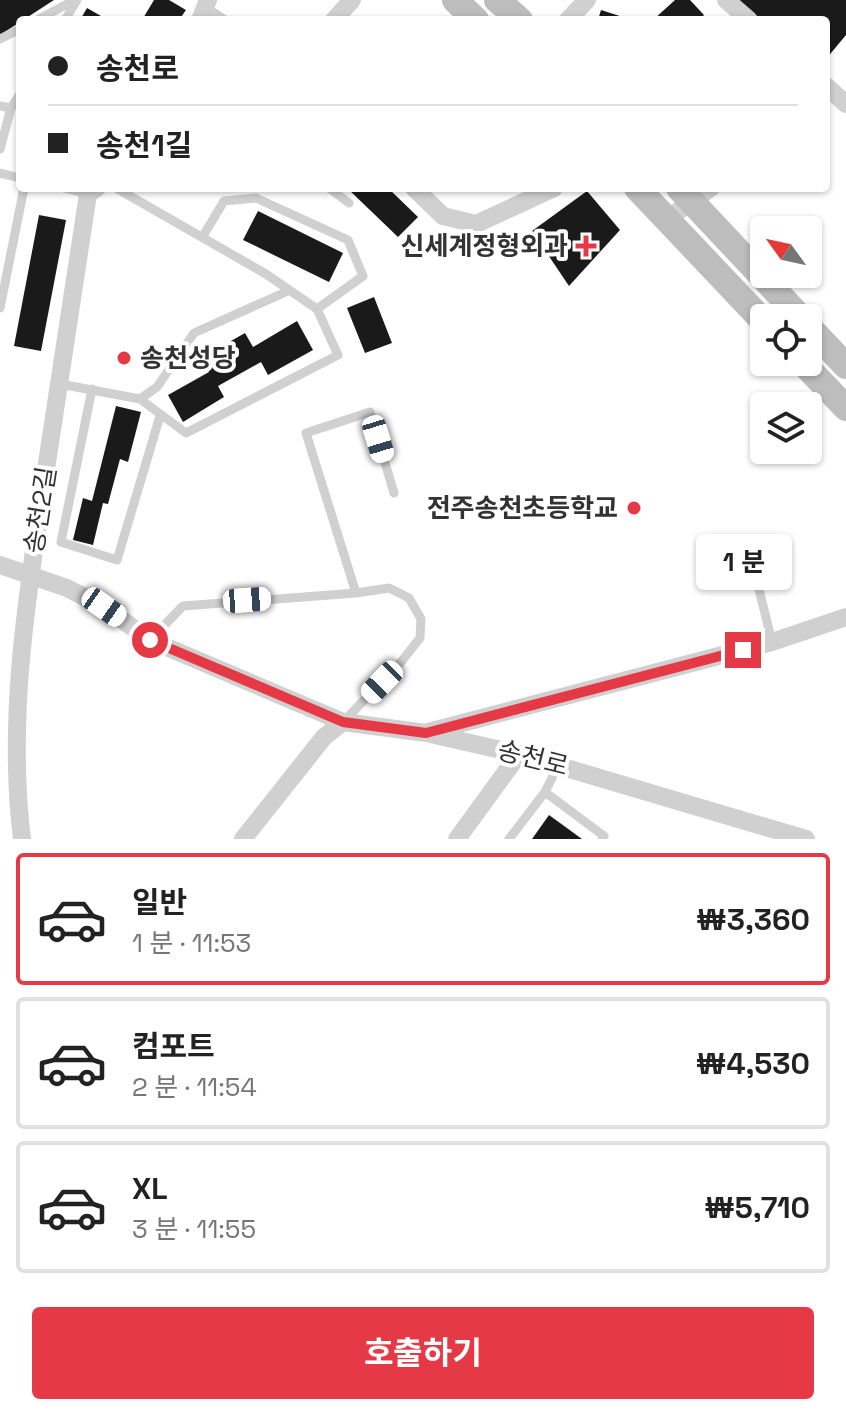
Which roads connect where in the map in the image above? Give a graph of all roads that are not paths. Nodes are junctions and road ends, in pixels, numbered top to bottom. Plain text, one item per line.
1 (76, 0) edge
2 (455, 0) edge
3 (497, 0) edge
4 (587, 0) edge
5 (726, 0) edge
6 (45, 16) edge
7 (472, 16) edge
8 (515, 16) edge
9 (572, 16) edge
10 (744, 16) edge
11 (16, 100) edge
12 (0, 106) edge
13 (11, 108) junction
14 (0, 149) edge
15 (23, 192) edge
16 (92, 192) edge
17 (123, 192) edge
18 (334, 192) edge
19 (418, 192) edge
20 (641, 192) edge
21 (694, 192) edge
22 (529, 193) edge
23 (349, 203) dead end
24 (667, 219) junction
25 (203, 236) junction
26 (288, 291) junction
27 (789, 304) edge
28 (750, 307) edge
29 (0, 308) edge
30 (317, 309) junction
31 (822, 341) edge
32 (846, 366) edge
33 (815, 376) edge
34 (60, 384) junction
35 (92, 389) junction
36 (140, 399) junction
37 (846, 408) edge
38 (160, 416) junction
39 (394, 493) dead end
40 (752, 561) dead end
41 (0, 565) edge
42 (30, 574) junction
43 (356, 593) junction
44 (846, 617) edge
45 (150, 640) junction
46 (772, 642) junction
47 (9, 690) edge
48 (343, 722) junction
49 (426, 733) junction
50 (519, 754) junction
51 (559, 764) junction
52 (545, 792) junction
53 (22, 839) edge
54 (243, 839) edge
55 (457, 839) edge
56 (509, 839) edge
57 (602, 839) edge
58 (806, 839) edge

1 - 6 lane
2 - 7 street
3 - 8 street
4 - 9 street
5 - 10 street
11 - 13 lane
12 - 13 lane
13 - 14 lane
15 - 29 lane
16 - 34 street, 송천2길
17 - 25 lane
18 - 23 lane
19 - 22 street
20 - 24 street
21 - 24 street
21 - 27 street
24 - 28 street
25 - 26 lane
25 - 30 lane
26 - 30 lane
26 - 36 lane
30 - 38 lane
31 - 32 street
33 - 37 street
34 - 35 lane
34 - 42 street, 송천2길
35 - 36 lane
35 - 38 lane
36 - 38 lane
39 - 43 lane
40 - 46 lane
41 - 42 street, 송천로
42 - 45 street, 송천로
42 - 47 street, 송천2길
43 - 45 lane
43 - 48 lane
44 - 46 street
45 - 48 street, 송천로
46 - 49 street
47 - 53 street, 송천2길
48 - 49 street, 송천로
48 - 54 street
49 - 50 street, 송천로
50 - 51 street, 송천로
50 - 55 street
51 - 52 lane
51 - 58 street, 송천로
52 - 56 lane
52 - 57 lane

